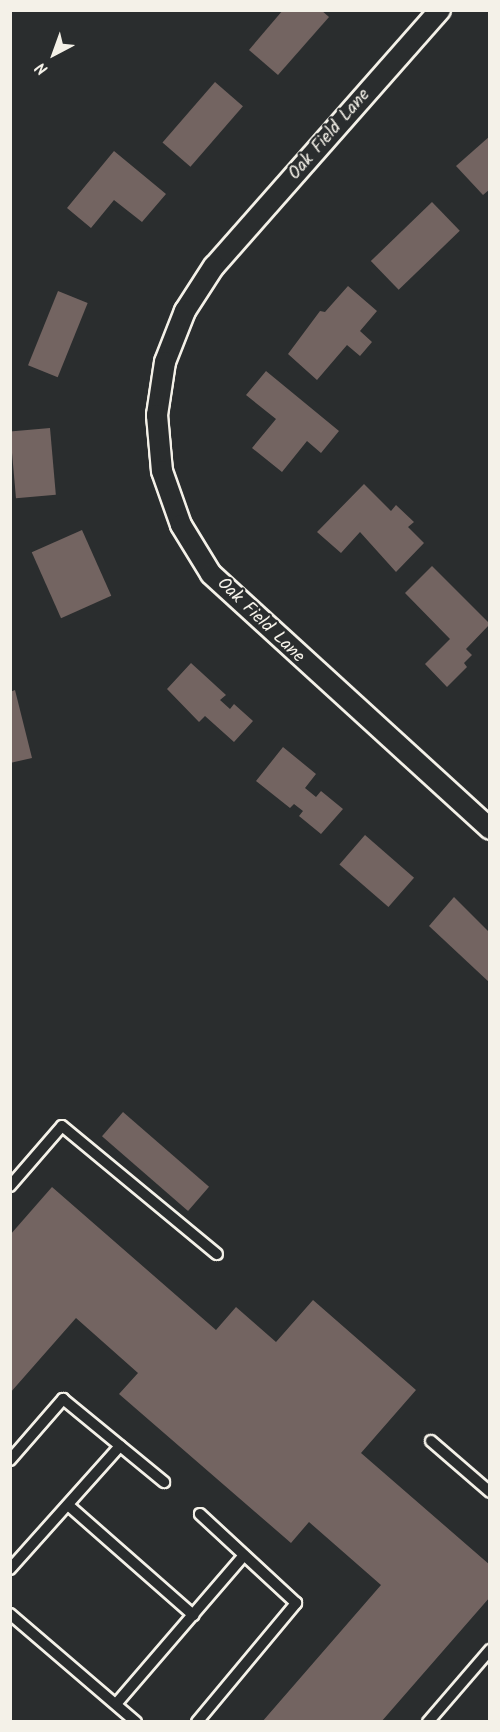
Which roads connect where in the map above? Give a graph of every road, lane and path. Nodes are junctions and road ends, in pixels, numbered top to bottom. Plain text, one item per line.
1 (440, 10) edge
2 (489, 829) edge
3 (10, 1186) edge
4 (218, 1254) dead end
5 (431, 1441) dead end
6 (120, 1446) junction
7 (10, 1460) edge
8 (164, 1482) dead end
9 (489, 1492) edge
10 (68, 1504) junction
11 (200, 1514) dead end
12 (244, 1555) junction
13 (10, 1569) edge
14 (10, 1614) edge
15 (193, 1615) junction
16 (489, 1650) edge
17 (116, 1704) junction
18 (136, 1722) edge
19 (197, 1722) edge
20 (428, 1722) edge

1 - 2 street, Oak Field Lane
3 - 4 lane
5 - 9 lane
6 - 7 lane
6 - 8 lane
6 - 10 lane
10 - 13 lane
10 - 15 lane
11 - 12 lane
12 - 15 lane
12 - 19 lane
14 - 17 lane
15 - 17 lane
16 - 20 lane
17 - 18 lane

